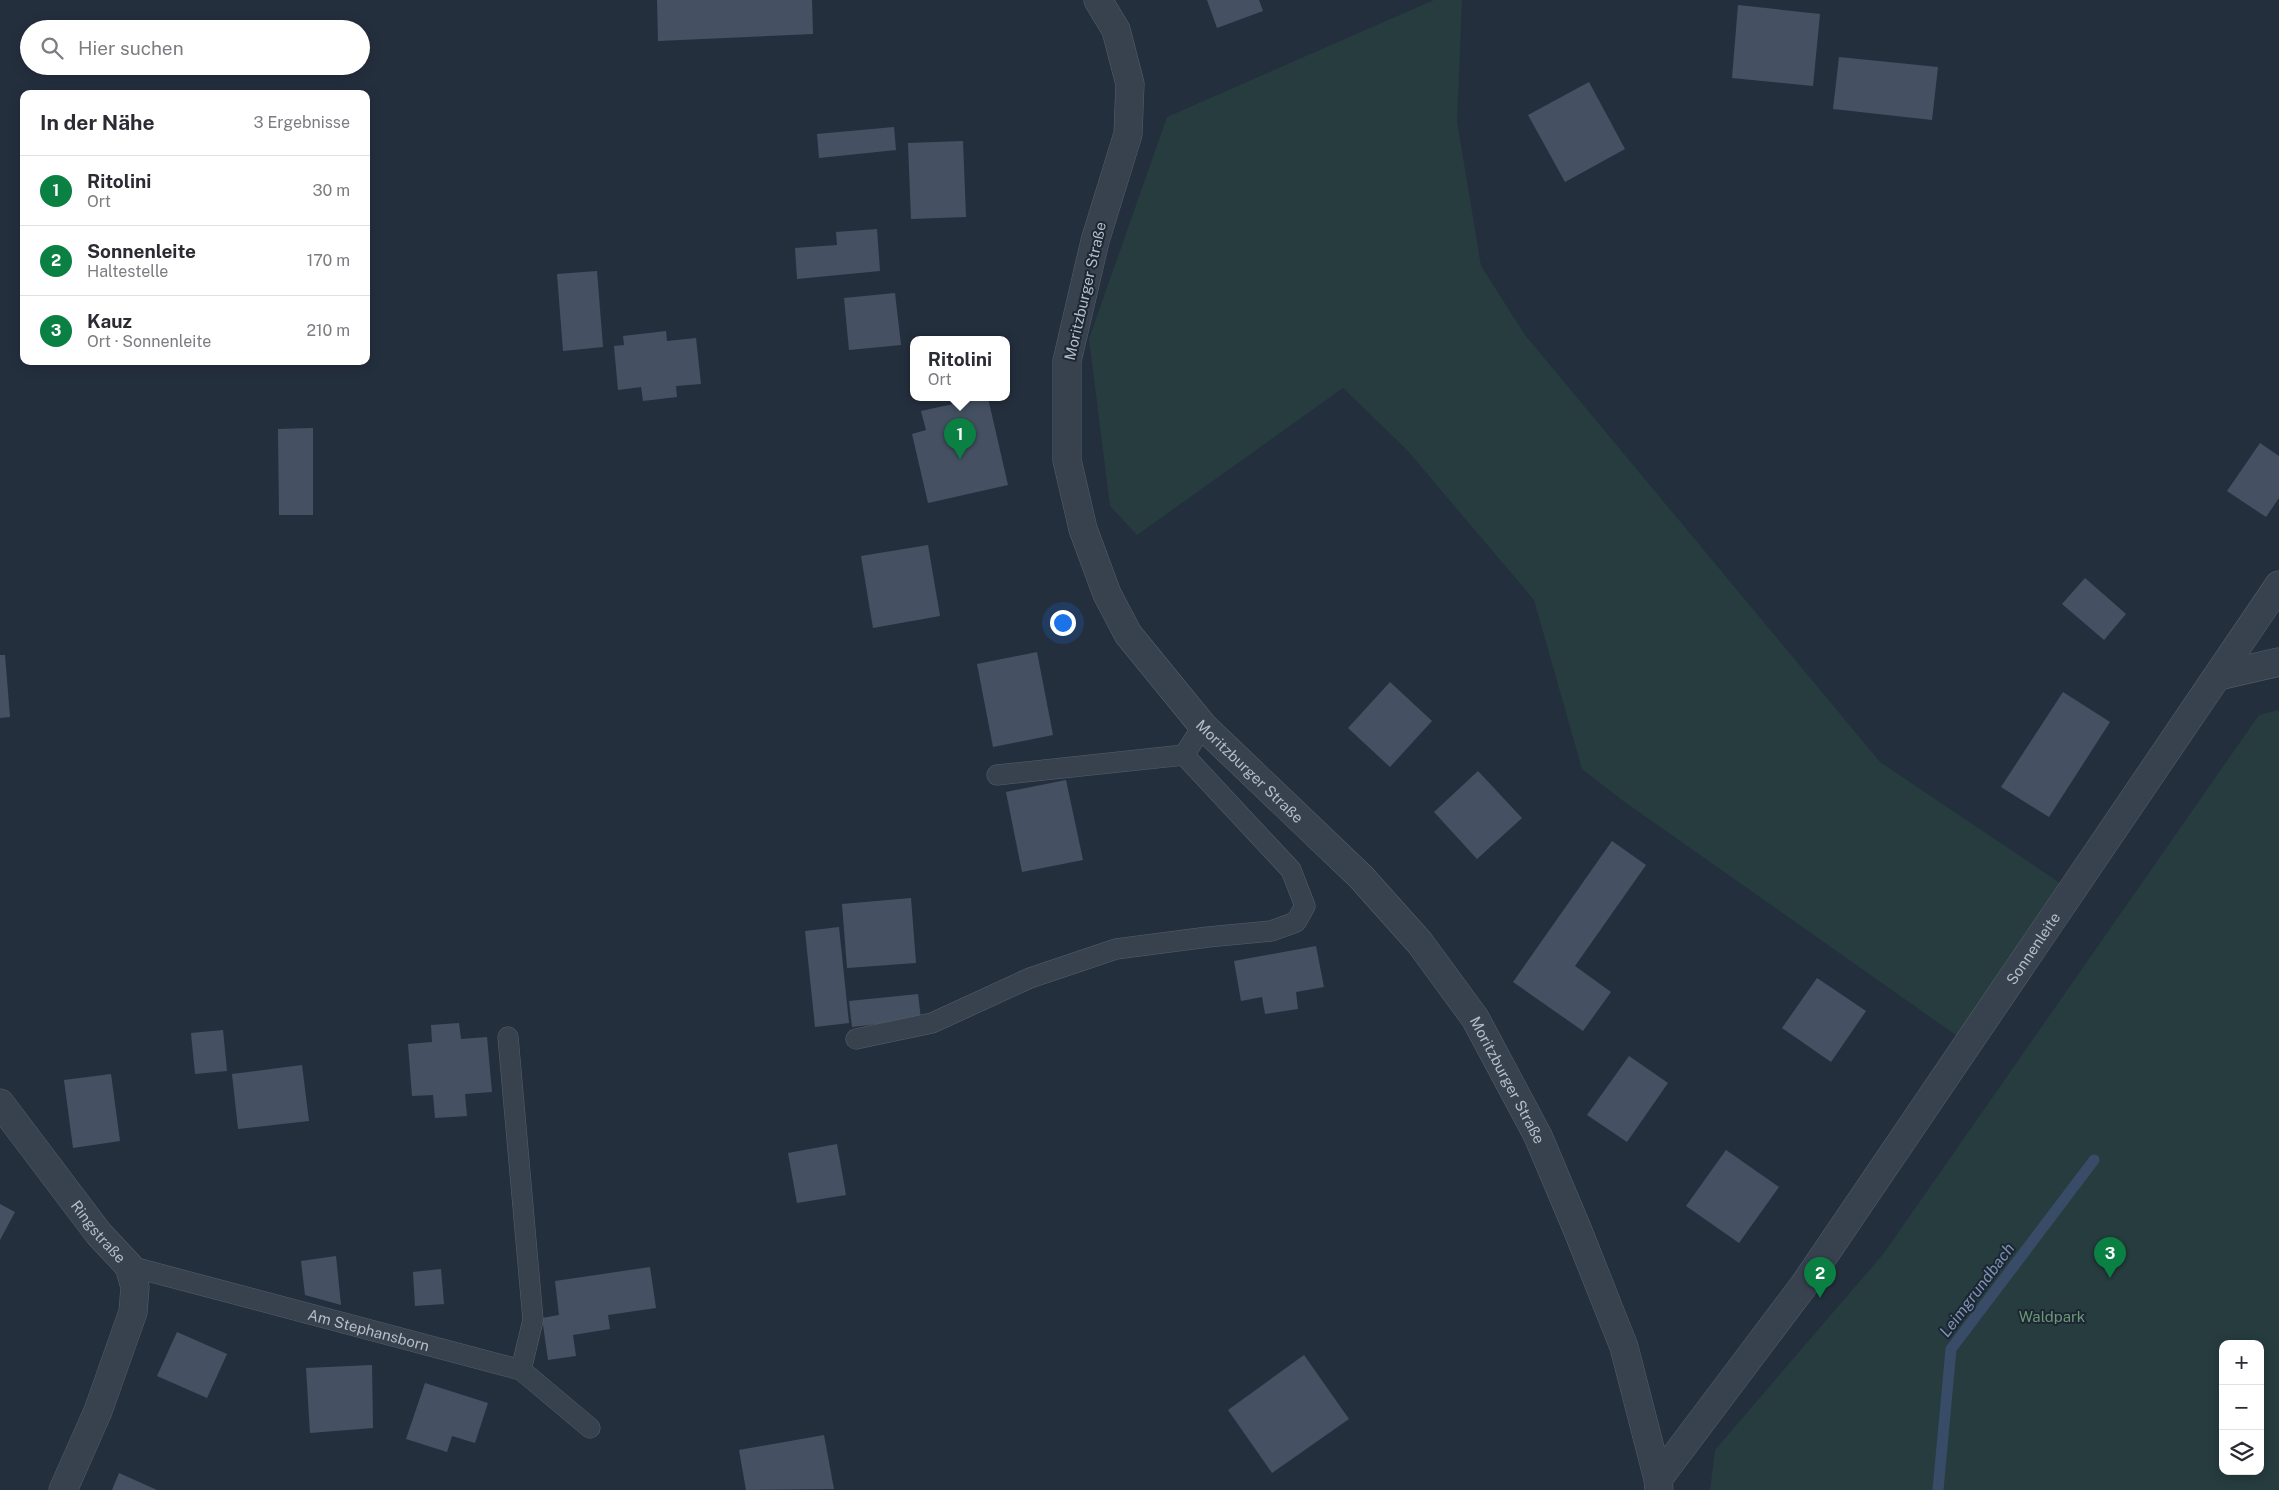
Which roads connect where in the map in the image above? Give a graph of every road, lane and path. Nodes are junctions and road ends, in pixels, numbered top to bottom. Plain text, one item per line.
1 (1098, 0) edge
2 (2279, 585) edge
3 (2279, 662) edge
4 (2218, 676) junction
5 (1203, 726) junction
6 (1184, 755) junction
7 (997, 775) dead end
8 (508, 1037) dead end
9 (856, 1039) dead end
10 (0, 1103) edge
11 (129, 1266) junction
12 (520, 1370) junction
13 (590, 1428) dead end
14 (1658, 1485) edge
15 (63, 1490) edge

1 - 5 street, Moritzburger Straße
2 - 4 street, Sonnenleite
3 - 4 street
4 - 14 street, Sonnenleite
5 - 6 lane
5 - 14 street, Moritzburger Straße
6 - 7 lane
6 - 9 lane
8 - 12 lane
10 - 11 street, Ringstraße
11 - 12 lane, Am Stephansborn
11 - 15 street, Ringstraße
12 - 13 lane, Am Stephansborn

